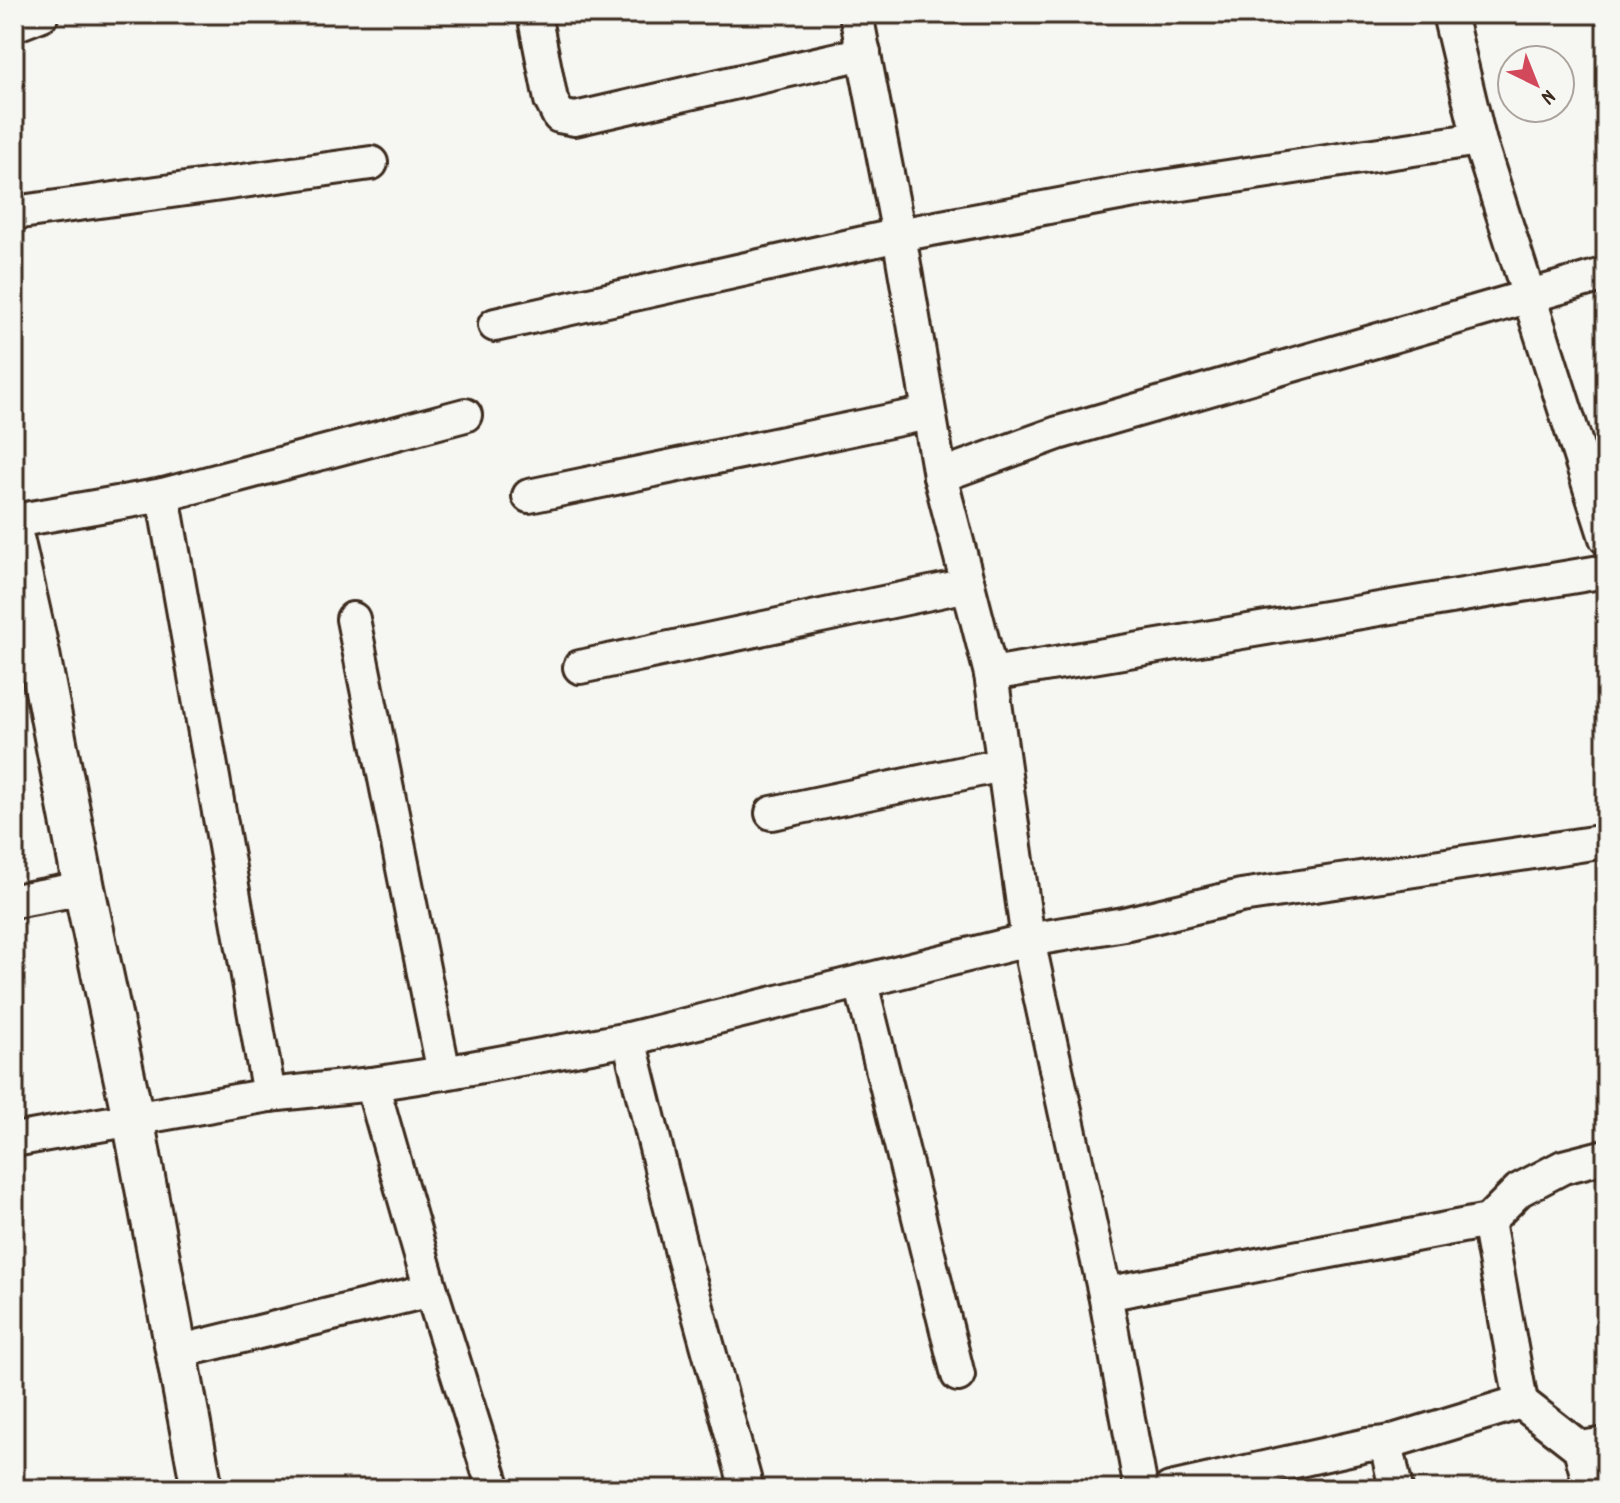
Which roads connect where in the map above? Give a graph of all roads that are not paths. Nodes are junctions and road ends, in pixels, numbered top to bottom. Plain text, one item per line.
1 (42, 14) edge
2 (534, 14) edge
3 (856, 14) edge
4 (1449, 14) edge
5 (14, 25) edge
6 (864, 53) junction
7 (1479, 139) junction
8 (371, 163) dead end
9 (14, 213) edge
10 (899, 235) junction
11 (1606, 274) edge
12 (1530, 296) junction
13 (495, 325) dead end
14 (928, 413) junction
15 (465, 415) dead end
16 (940, 476) junction
17 (163, 495) junction
18 (529, 496) dead end
19 (14, 521) edge
20 (1606, 538) edge
21 (14, 542) edge
22 (1606, 571) edge
23 (968, 585) junction
24 (353, 619) dead end
25 (27, 656) edge
26 (580, 667) dead end
27 (991, 674) junction
28 (1002, 765) junction
29 (772, 813) dead end
30 (1606, 841) edge
31 (84, 888) junction
32 (14, 901) edge
33 (1028, 940) junction
34 (861, 983) junction
35 (629, 1039) junction
36 (444, 1073) junction
37 (372, 1084) junction
38 (269, 1095) junction
39 (133, 1118) junction
40 (14, 1140) edge
41 (1606, 1156) edge
42 (1488, 1221) junction
43 (431, 1290) junction
44 (1105, 1294) junction
45 (177, 1352) junction
46 (958, 1375) dead end
47 (1521, 1402) junction
48 (1386, 1443) junction
49 (1593, 1446) edge
50 (202, 1489) edge
51 (494, 1489) edge
52 (747, 1489) edge
53 (1141, 1489) edge
54 (1170, 1489) edge
55 (1396, 1489) edge
56 (1591, 1489) edge

1 - 5 street
2 - 6 street
3 - 6 street
4 - 7 street
6 - 10 street
7 - 10 street
7 - 12 street
8 - 9 street
10 - 13 street
10 - 14 street
11 - 12 street
12 - 16 street
12 - 20 street
14 - 16 street
14 - 18 street
15 - 17 street
16 - 23 street
17 - 19 street
17 - 38 street
21 - 25 street
22 - 27 street
23 - 26 street
23 - 27 street
24 - 36 street
25 - 31 street
27 - 28 street
28 - 29 street
28 - 33 street
30 - 33 street
31 - 32 street
31 - 39 street
33 - 34 street
33 - 44 street
34 - 35 street
34 - 46 street
35 - 36 street
35 - 52 street
36 - 37 street
37 - 38 street
37 - 43 street
38 - 39 street
39 - 40 street
39 - 45 street
41 - 42 street
42 - 44 street
42 - 47 street
43 - 45 street
43 - 51 street
44 - 53 street
45 - 50 street
47 - 48 street
47 - 49 street
48 - 54 street
48 - 55 street
49 - 56 street

